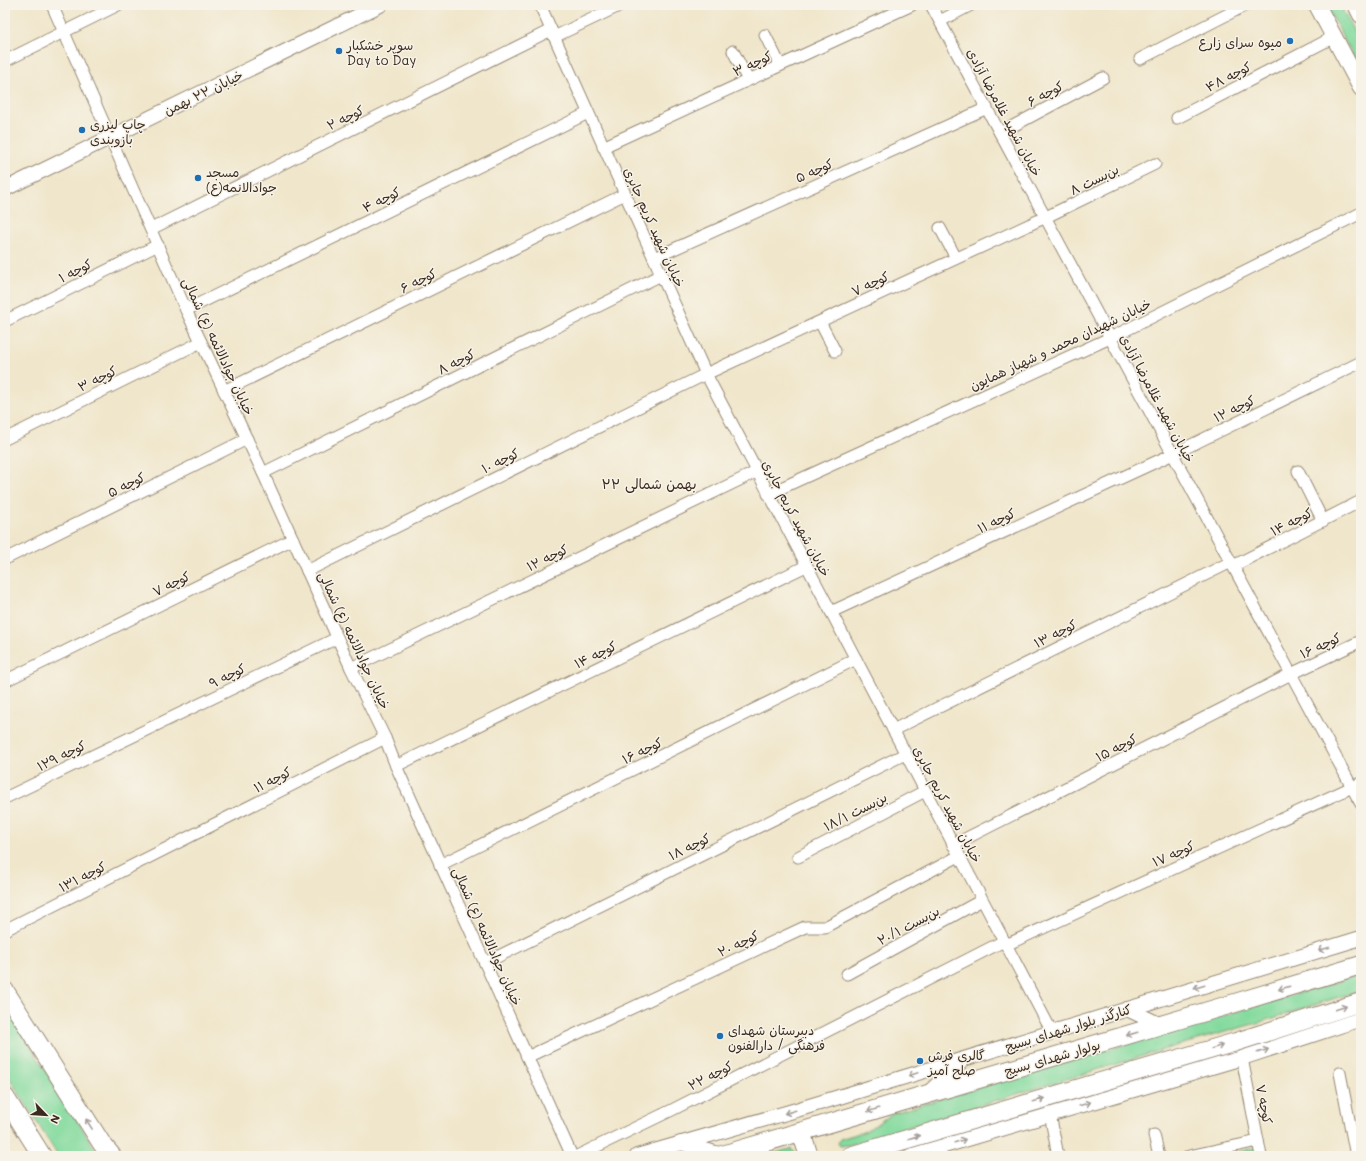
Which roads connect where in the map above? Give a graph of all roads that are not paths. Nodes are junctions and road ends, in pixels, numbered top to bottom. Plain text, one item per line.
1 (52, 5) edge
2 (118, 5) edge
3 (380, 5) edge
4 (540, 5) edge
5 (621, 5) edge
6 (912, 5) edge
7 (932, 5) edge
8 (971, 5) edge
9 (1246, 5) edge
10 (1317, 5) edge
11 (1356, 5) edge
12 (1361, 15) edge
13 (940, 21) junction
14 (64, 32) junction
15 (552, 34) junction
16 (765, 35) dead end
17 (1334, 37) junction
18 (733, 51) dead end
19 (1140, 59) dead end
20 (5, 61) edge
21 (780, 65) junction
22 (1104, 78) dead end
23 (748, 80) junction
24 (1361, 88) edge
25 (987, 108) junction
26 (588, 113) junction
27 (1177, 118) dead end
28 (1000, 133) junction
29 (111, 137) junction
30 (603, 147) junction
31 (1155, 164) dead end
32 (5, 189) edge
33 (625, 194) junction
34 (1361, 213) edge
35 (1046, 217) junction
36 (940, 228) dead end
37 (150, 229) junction
38 (158, 245) junction
39 (654, 258) junction
40 (956, 258) junction
41 (661, 274) junction
42 (186, 310) junction
43 (5, 321) edge
44 (820, 322) junction
45 (1110, 338) junction
46 (201, 342) junction
47 (835, 351) dead end
48 (1361, 362) edge
49 (706, 374) junction
50 (224, 391) junction
51 (5, 439) edge
52 (247, 439) junction
53 (1173, 454) junction
54 (1298, 471) dead end
55 (756, 472) junction
56 (263, 474) junction
57 (768, 494) junction
58 (1361, 501) edge
59 (1323, 521) junction
60 (293, 539) junction
61 (5, 559) edge
62 (1232, 564) junction
63 (806, 566) junction
64 (307, 571) junction
65 (831, 612) junction
66 (337, 638) junction
67 (1361, 641) edge
68 (856, 659) junction
69 (351, 668) junction
70 (1291, 674) junction
71 (5, 680) edge
72 (893, 730) junction
73 (129, 738) joint
74 (385, 738) junction
75 (905, 754) junction
76 (396, 766) junction
77 (1356, 785) edge
78 (925, 791) junction
79 (5, 798) edge
80 (1361, 804) edge
81 (953, 845) junction
82 (171, 846) joint
83 (959, 856) junction
84 (798, 857) dead end
85 (440, 865) junction
86 (982, 900) junction
87 (5, 930) edge
88 (1361, 938) edge
89 (1005, 943) junction
90 (485, 963) junction
91 (1361, 964) edge
92 (847, 974) dead end
93 (5, 992) edge
94 (1361, 1002) edge
95 (1127, 1009) junction
96 (1361, 1019) edge
97 (1161, 1025) junction
98 (1052, 1032) junction
99 (1188, 1056) junction
100 (527, 1057) junction
101 (1242, 1058) junction
102 (965, 1059) junction
103 (1340, 1073) dead end
104 (1146, 1086) junction
105 (926, 1094) junction
106 (5, 1097) edge
107 (1050, 1114) junction
108 (1356, 1123) edge
109 (801, 1132) junction
110 (1154, 1135) dead end
111 (1258, 1141) junction
112 (681, 1143) junction
113 (936, 1152) edge
114 (42, 1156) edge
115 (112, 1156) edge
116 (572, 1156) edge
117 (577, 1156) edge
118 (637, 1156) edge
119 (720, 1156) edge
120 (808, 1156) edge
121 (850, 1156) edge
122 (910, 1156) edge
123 (1058, 1156) edge
124 (1159, 1156) edge
125 (1189, 1156) edge
126 (1262, 1156) edge
127 (1356, 1156) edge

1 - 14 street, خیابان جوادالائمه (ع) شمالی
2 - 14 street
3 - 29 street, خیابان ۲۲ بهمن
4 - 15 street, خیابان شهید کریم جابری
5 - 15 street
6 - 21 street, کوچه ۳
7 - 13 street, خیابان شهید غلامرضا آزادی
8 - 13 street
9 - 19 street
10 - 17 main road
11 - 12 main road
13 - 25 street, خیابان شهید غلامرضا آزادی
14 - 20 street
14 - 29 street, خیابان جوادالائمه (ع) شمالی
15 - 26 street, خیابان شهید کریم جابری
15 - 37 street, کوچه ۲
16 - 21 street
17 - 24 main road
17 - 27 street, کوچه ۴۸
18 - 23 street
21 - 23 street, کوچه ۳
22 - 28 street, کوچه ۶
23 - 30 street, کوچه ۳
25 - 28 street, خیابان شهید غلامرضا آزادی
25 - 39 street, کوچه ۵
26 - 30 street, خیابان شهید کریم جابری
26 - 42 street, کوچه ۴
28 - 35 street, خیابان شهید غلامرضا آزادی
29 - 32 street, خیابان ۲۲ بهمن
29 - 37 street, خیابان جوادالائمه (ع) شمالی
30 - 33 street, خیابان شهید کریم جابری
31 - 35 street, بن‌بست ۸
33 - 39 street, خیابان شهید کریم جابری
33 - 50 street, کوچه ۶
34 - 45 street, خیابان شهیدان محمد و شهباز همایون
35 - 40 street, کوچه ۷
35 - 45 street, خیابان شهید غلامرضا آزادی
36 - 40 street
37 - 38 street, خیابان جوادالائمه (ع) شمالی
38 - 42 street, خیابان جوادالائمه (ع) شمالی
38 - 43 street, کوچه ۱
39 - 41 street, خیابان شهید کریم جابری
40 - 44 street, کوچه ۷
41 - 49 street, خیابان شهید کریم جابری
41 - 56 street, کوچه ۸
42 - 46 street, خیابان جوادالائمه (ع) شمالی
44 - 47 street
44 - 49 street, کوچه ۷
45 - 53 street, خیابان شهید غلامرضا آزادی
45 - 57 street, خیابان شهیدان محمد و شهباز همایون
46 - 50 street, خیابان جوادالائمه (ع) شمالی
46 - 51 street, کوچه ۳
48 - 53 street, کوچه ۱۲
49 - 55 street, خیابان شهید کریم جابری
49 - 64 street, کوچه ۱۰
50 - 52 street, خیابان جوادالائمه (ع) شمالی
52 - 56 street, خیابان جوادالائمه (ع) شمالی
52 - 61 street, کوچه ۵
53 - 62 street, خیابان شهید غلامرضا آزادی
53 - 65 street, کوچه ۱۱
54 - 59 street
55 - 57 street, خیابان شهید کریم جابری
55 - 69 street, کوچه ۱۲
56 - 60 street, خیابان جوادالائمه (ع) شمالی
57 - 63 street, خیابان شهید کریم جابری
58 - 59 street, کوچه ۱۴
59 - 62 street, کوچه ۱۴
60 - 64 street, خیابان جوادالائمه (ع) شمالی
60 - 71 street, کوچه ۷
62 - 70 street, خیابان شهید غلامرضا آزادی
62 - 72 street, کوچه ۱۳
63 - 65 street, خیابان شهید کریم جابری
63 - 76 street, کوچه ۱۴
64 - 66 street, خیابان جوادالائمه (ع) شمالی
65 - 68 street, خیابان شهید کریم جابری
66 - 69 street, خیابان جوادالائمه (ع) شمالی
66 - 73 street, کوچه ۹
67 - 70 street, کوچه ۱۶
68 - 72 street, خیابان شهید کریم جابری
68 - 85 street, کوچه ۱۶
69 - 74 street, خیابان جوادالائمه (ع) شمالی
70 - 77 street, خیابان شهید غلامرضا آزادی
70 - 81 street, کوچه ۱۵
72 - 75 street, خیابان شهید کریم جابری
73 - 79 street, کوچه ۱۲۹
74 - 76 street, خیابان جوادالائمه (ع) شمالی
74 - 82 street, کوچه ۱۱
75 - 78 street, خیابان شهید کریم جابری
75 - 90 street, کوچه ۱۸
76 - 85 street, خیابان جوادالائمه (ع) شمالی
77 - 80 street, خیابان شهید غلامرضا آزادی
77 - 89 street, کوچه ۱۷
78 - 81 street, خیابان شهید کریم جابری
78 - 84 street, بن‌بست ۱۸/۱
81 - 83 street, خیابان شهید کریم جابری
82 - 87 street, کوچه ۱۳۱
83 - 86 street, خیابان شهید کریم جابری
83 - 100 street, کوچه ۲۰
85 - 90 street, خیابان جوادالائمه (ع) شمالی
86 - 89 street, خیابان شهید کریم جابری
86 - 92 street, بن‌بست ۲۰/۱
88 -> 95 street, کنارگذر بلوار شهدای بسیج
89 - 98 street, خیابان شهید کریم جابری
89 - 117 street, کوچه ۲۲
90 - 100 street, خیابان جوادالائمه (ع) شمالی
91 -> 97 main road, بولوار شهدای بسیج
115 -> 93 main road
99 -> 94 main road
95 - 97 street
95 - 98 street, کنارگذر بلوار شهدای بسیج
101 -> 96 street
97 -> 105 main road, بولوار شهدای بسیج
98 - 102 street, کنارگذر بلوار شهدای بسیج
99 - 104 street
121 -> 99 main road
100 - 116 street, خیابان جوادالائمه (ع) شمالی
101 - 104 street
101 - 111 street, کوچه ۷
102 - 105 street
102 -> 112 street, کنارگذر بلوار شهدای بسیج
103 - 108 street
107 -> 104 street
105 -> 109 main road, بولوار شهدای بسیج
106 - 114 main road
113 -> 107 street
107 - 123 street
108 - 127 street
109 - 119 main road, بولوار شهدای بسیج
109 - 120 main road
110 - 124 street
111 - 125 street
111 - 126 street, کوچه ۷
112 - 118 street, کنارگذر بلوار شهدای بسیج
112 - 119 street
113 - 122 street

